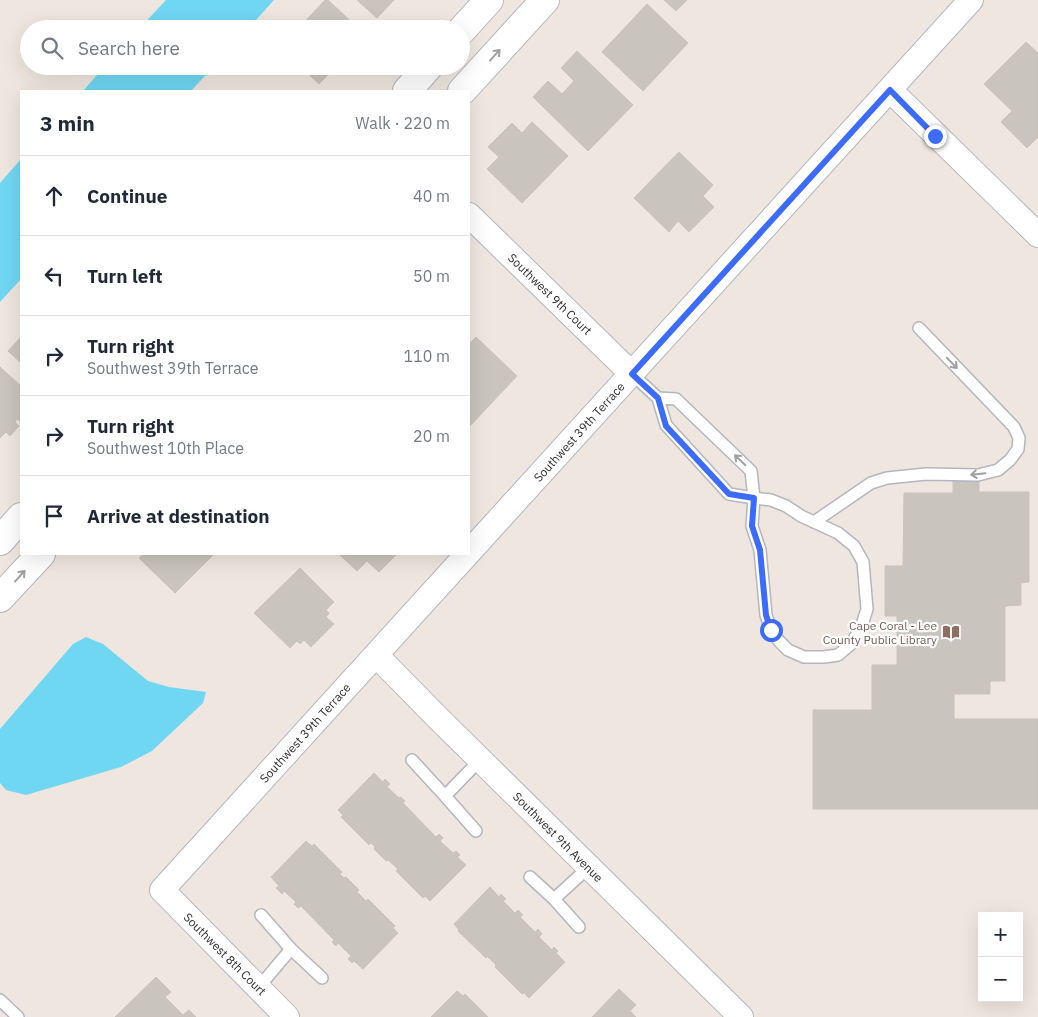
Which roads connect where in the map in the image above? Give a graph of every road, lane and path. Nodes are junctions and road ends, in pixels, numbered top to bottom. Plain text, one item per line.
1 (489, 0) edge
2 (545, 0) edge
3 (972, 0) edge
4 (470, 21) edge
5 (421, 75) edge
6 (408, 90) edge
7 (463, 90) edge
8 (890, 90) junction
9 (470, 216) edge
10 (1038, 235) edge
11 (919, 328) dead end
12 (632, 374) junction
13 (658, 398) junction
14 (754, 498) junction
15 (20, 519) edge
16 (814, 522) junction
17 (0, 541) edge
18 (470, 552) edge
19 (40, 555) edge
20 (467, 555) edge
21 (0, 598) edge
22 (376, 655) junction
23 (412, 760) dead end
24 (480, 760) junction
25 (445, 796) junction
26 (476, 831) dead end
27 (589, 868) junction
28 (530, 876) dead end
29 (162, 890) joint
30 (554, 898) junction
31 (261, 915) dead end
32 (579, 927) dead end
33 (291, 949) junction
34 (322, 978) dead end
35 (258, 988) junction
36 (0, 1000) edge
37 (18, 1017) edge
38 (287, 1017) edge
39 (740, 1017) edge

1 - 4 street
7 -> 2 street
3 - 8 street, Southwest 39th Terrace
5 - 6 street
8 - 10 street
8 - 12 street, Southwest 39th Terrace
9 - 12 street, Southwest 9th Court
11 -> 16 lane
12 - 13 lane
12 - 18 street, Southwest 39th Terrace
13 - 14 lane
14 -> 13 lane
14 - 16 lane
14 - 16 lane
15 - 17 street
21 -> 19 street
20 - 22 street, Southwest 39th Terrace
22 - 24 street, Southwest 9th Avenue
22 - 29 street, Southwest 39th Terrace
23 - 25 lane
24 - 25 lane
24 - 27 street, Southwest 9th Avenue
25 - 26 lane
27 - 30 lane
27 - 39 street, Southwest 9th Avenue
28 - 30 lane
29 - 35 street, Southwest 8th Court
30 - 32 lane
31 - 33 lane
33 - 34 lane
33 - 35 lane
35 - 38 street, Southwest 8th Court
36 - 37 lane

